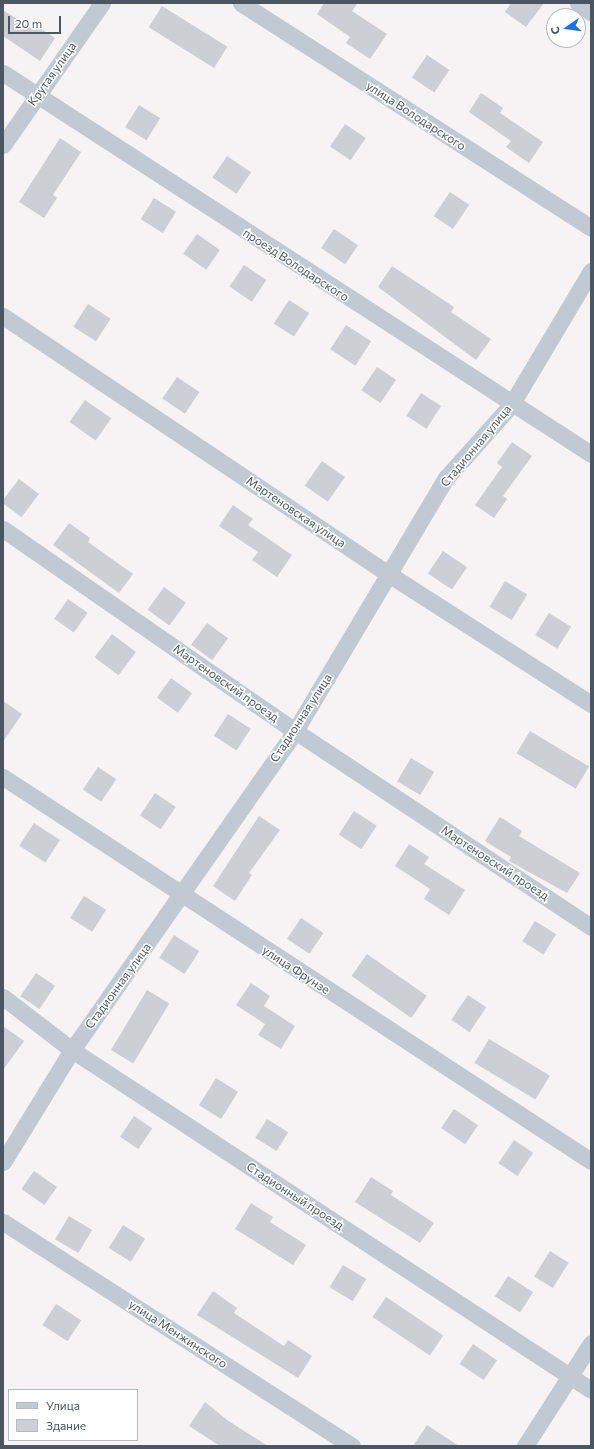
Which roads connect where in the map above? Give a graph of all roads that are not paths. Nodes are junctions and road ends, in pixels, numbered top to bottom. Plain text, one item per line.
1 (102, 3) edge
2 (241, 3) edge
3 (578, 3) edge
4 (591, 12) edge
5 (3, 73) edge
6 (36, 96) junction
7 (3, 145) edge
8 (591, 228) edge
9 (591, 271) edge
10 (3, 316) edge
11 (511, 405) junction
12 (591, 454) edge
13 (3, 529) edge
14 (390, 575) junction
15 (591, 704) edge
16 (295, 731) junction
17 (3, 778) edge
18 (183, 896) junction
19 (591, 926) edge
20 (3, 997) edge
21 (72, 1050) junction
22 (591, 1160) edge
23 (3, 1162) edge
24 (3, 1222) edge
25 (591, 1343) edge
26 (569, 1376) junction
27 (591, 1390) edge
28 (352, 1446) edge
29 (525, 1446) edge

1 - 6 street, Крутая улица
2 - 8 street, улица Володарского
3 - 4 street
5 - 6 street, проезд Володарского
6 - 7 street, Крутая улица
6 - 11 street, проезд Володарского
9 - 11 street, Стадионная улица
10 - 14 street, Мартеновская улица
11 - 12 street, проезд Володарского
11 - 14 street, Стадионная улица
13 - 16 street, Мартеновский проезд
14 - 15 street, Мартеновская улица
14 - 16 street, Стадионная улица
16 - 18 street, Стадионная улица
16 - 19 street, Мартеновский проезд
17 - 18 street, улица Фрунзе
18 - 21 street, Стадионная улица
18 - 22 street, улица Фрунзе
20 - 21 street, Стадионный проезд
21 - 23 street, Стадионная улица
21 - 26 street, Стадионный проезд
24 - 28 street, улица Менжинского
25 - 26 street
26 - 27 street, Стадионный проезд
26 - 29 street

